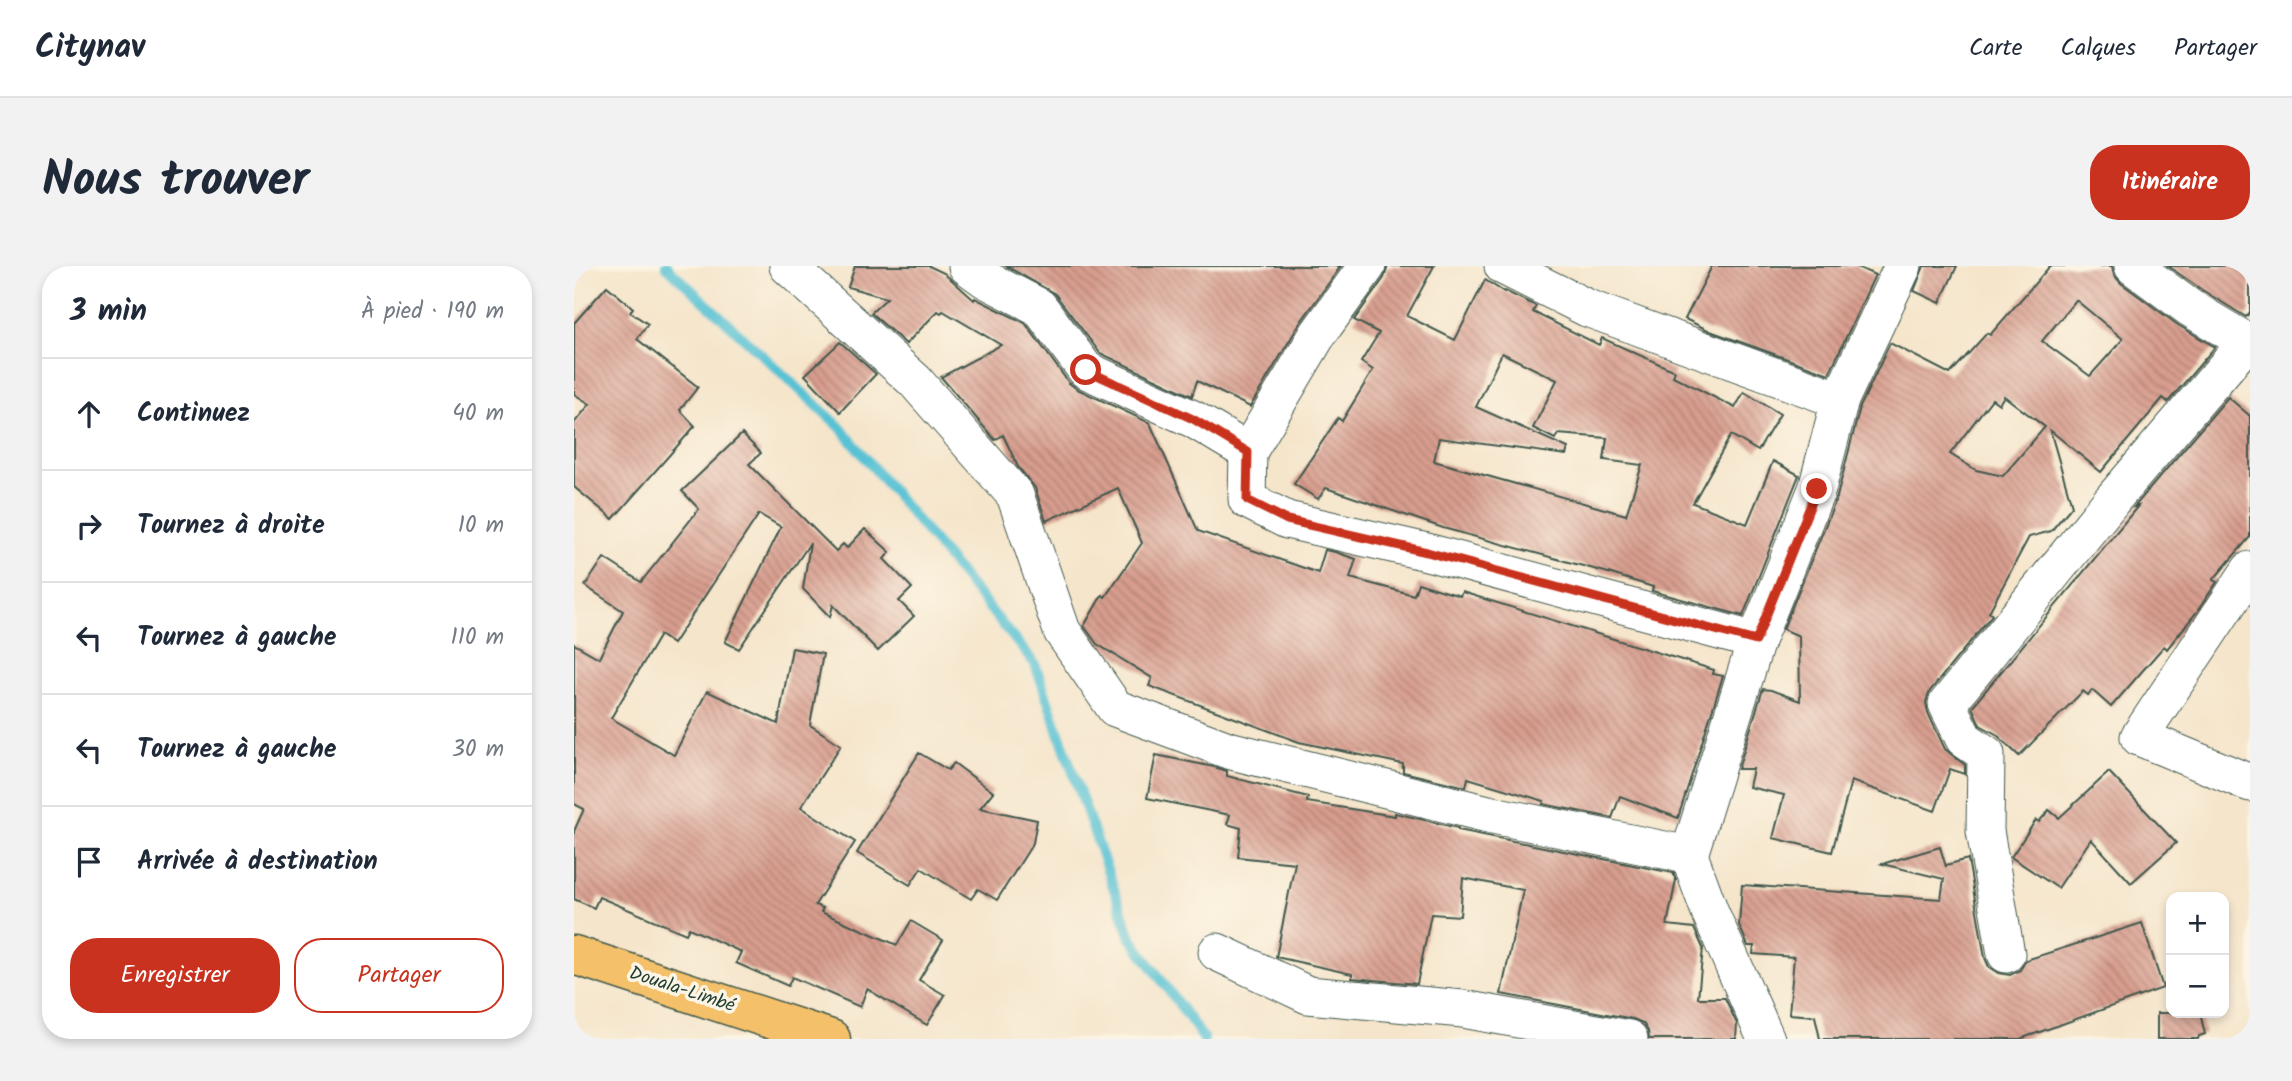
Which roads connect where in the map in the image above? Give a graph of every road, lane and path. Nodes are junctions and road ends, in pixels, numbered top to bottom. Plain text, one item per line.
1 (788, 266) edge
2 (967, 266) edge
3 (1367, 266) edge
4 (1503, 266) edge
5 (1903, 266) edge
6 (2133, 266) edge
7 (2249, 343) edge
8 (1840, 400) junction
9 (1248, 452) junction
10 (2250, 570) edge
11 (1756, 641) junction
12 (2250, 783) edge
13 (1689, 855) junction
14 (1217, 952) dead end
15 (2006, 954) dead end
16 (574, 955) edge
17 (1761, 1038) edge
18 (831, 1039) edge
19 (1629, 1039) edge

1 - 13 street
2 - 9 street
3 - 9 street
4 - 8 street
5 - 8 street
6 - 7 street
7 - 15 street
8 - 11 street
9 - 11 street
10 - 12 street
11 - 13 street
13 - 17 street
14 - 19 street
16 - 18 highway, Douala-Limbé

